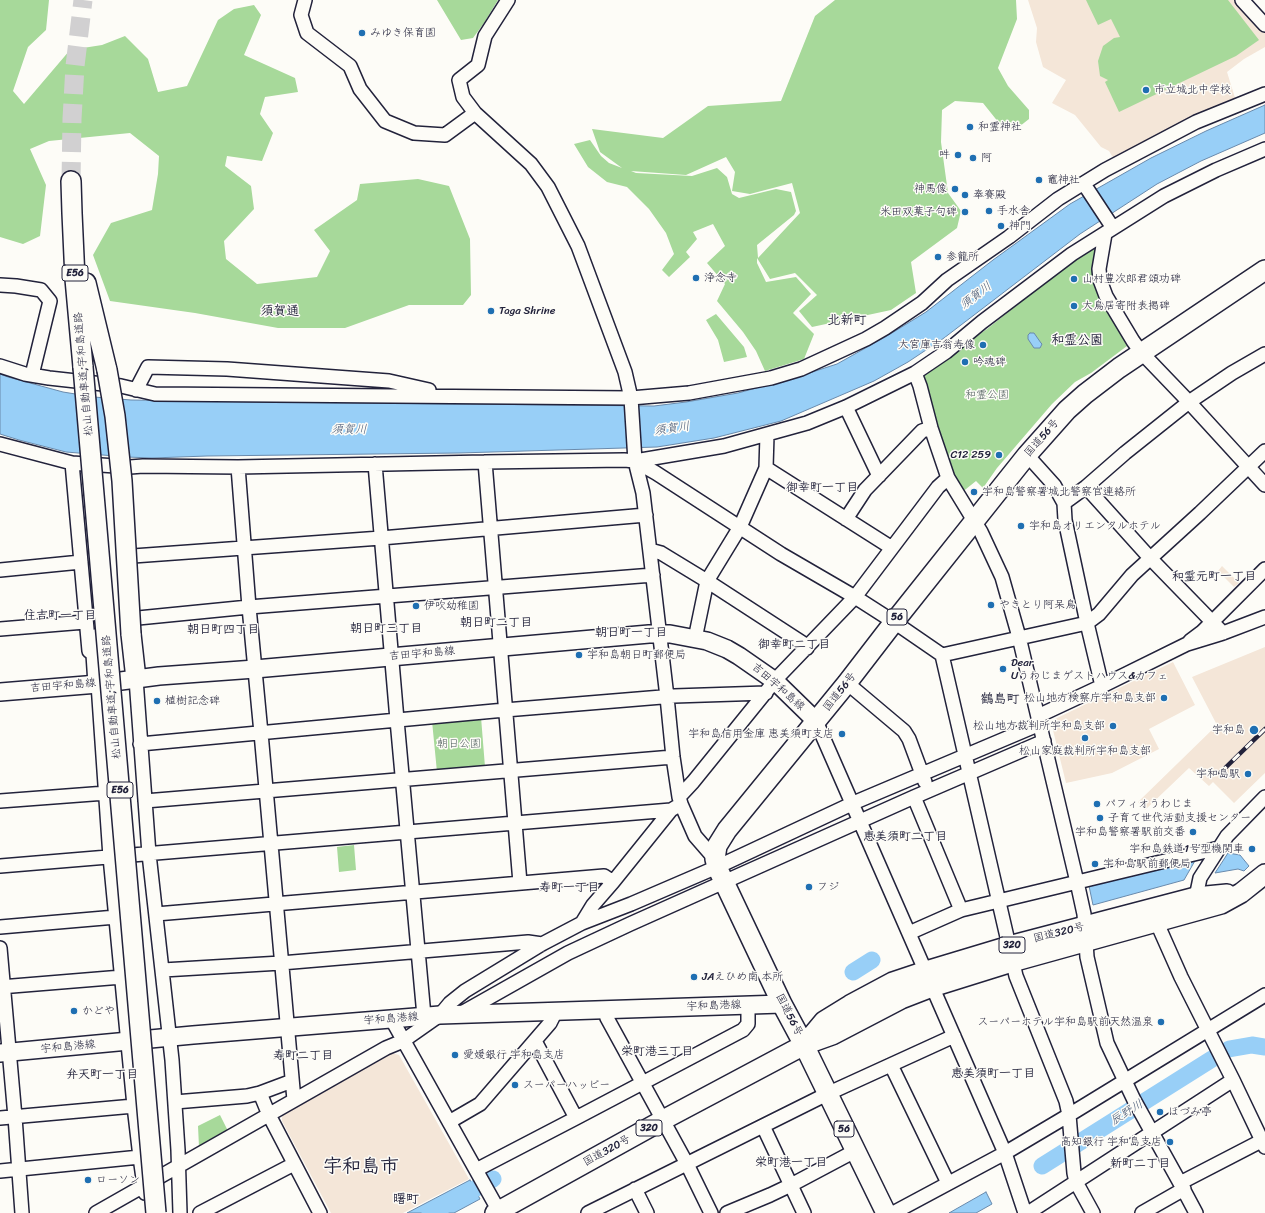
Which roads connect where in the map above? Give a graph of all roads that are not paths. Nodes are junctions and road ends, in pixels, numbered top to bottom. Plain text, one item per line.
1 (305, 0) edge
2 (508, 0) edge
3 (1242, 0) edge
4 (1265, 25) edge
5 (1265, 94) edge
6 (476, 112) junction
7 (1265, 149) edge
8 (71, 181) tunnel mouth
9 (1086, 187) junction
10 (72, 213) junction
11 (1108, 228) junction
12 (1265, 270) edge
13 (0, 285) edge
14 (1141, 352) junction
15 (1265, 354) edge
16 (0, 366) edge
17 (80, 366) junction
18 (915, 373) junction
19 (32, 375) junction
20 (136, 390) junction
21 (448, 396) junction
22 (631, 402) junction
23 (1189, 402) junction
24 (846, 407) junction
25 (931, 428) junction
26 (767, 435) junction
27 (0, 444) edge
28 (1265, 451) edge
29 (1027, 455) junction
30 (634, 457) junction
31 (485, 462) junction
32 (72, 463) junction
33 (375, 464) junction
34 (130, 467) junction
35 (238, 467) junction
36 (1248, 467) junction
37 (766, 468) junction
38 (879, 476) junction
39 (948, 478) junction
40 (1265, 485) edge
41 (1086, 487) junction
42 (1064, 503) junction
43 (646, 514) junction
44 (846, 520) junction
45 (975, 522) junction
46 (740, 527) junction
47 (491, 529) junction
48 (381, 538) junction
49 (245, 548) junction
50 (892, 548) junction
51 (650, 550) junction
52 (133, 556) junction
53 (1150, 558) junction
54 (80, 562) junction
55 (1265, 569) edge
56 (0, 570) edge
57 (653, 575) junction
58 (707, 581) junction
59 (496, 587) junction
60 (386, 596) junction
61 (856, 598) junction
62 (249, 607) junction
63 (1265, 617) edge
64 (1212, 621) junction
65 (85, 622) junction
66 (894, 622) junction
67 (1087, 623) junction
68 (135, 626) junction
69 (0, 629) edge
70 (1223, 633) junction
71 (659, 634) junction
72 (1019, 637) junction
73 (694, 639) junction
74 (1188, 644) junction
75 (500, 647) junction
76 (807, 648) junction
77 (942, 655) junction
78 (392, 657) junction
79 (255, 669) junction
80 (136, 679) junction
81 (847, 683) junction
82 (98, 684) junction
83 (1102, 686) junction
84 (770, 687) junction
85 (0, 692) edge
86 (667, 697) junction
87 (505, 710) junction
88 (397, 720) junction
89 (1039, 720) junction
90 (816, 722) junction
91 (261, 732) junction
92 (1044, 741) junction
93 (140, 744) junction
94 (965, 755) junction
95 (672, 756) junction
96 (511, 770) junction
97 (922, 773) junction
98 (970, 774) junction
99 (403, 780) junction
100 (266, 790) junction
101 (928, 791) junction
102 (106, 793) junction
103 (914, 797) junction
104 (1265, 797) edge
105 (145, 801) junction
106 (0, 802) edge
107 (677, 804) junction
108 (852, 804) junction
109 (860, 822) junction
110 (515, 823) junction
111 (407, 831) junction
112 (270, 844) junction
113 (1219, 848) junction
114 (149, 854) junction
115 (110, 857) junction
116 (0, 866) edge
117 (719, 870) junction
118 (1264, 877) edge
119 (613, 882) junction
120 (1077, 882) junction
121 (520, 883) junction
122 (412, 892) junction
123 (998, 901) junction
124 (276, 904) junction
125 (1197, 904) junction
126 (961, 910) junction
127 (156, 914) junction
128 (1155, 915) junction
129 (116, 917) junction
130 (582, 923) junction
131 (0, 927) edge
132 (909, 933) junction
133 (1085, 934) junction
134 (542, 944) junction
135 (0, 948) edge
136 (419, 951) junction
137 (1011, 954) junction
138 (281, 963) junction
139 (163, 970) junction
140 (122, 976) junction
141 (929, 979) junction
142 (2, 987) edge
143 (1264, 999) edge
144 (782, 1004) junction
145 (748, 1005) junction
146 (605, 1010) junction
147 (556, 1011) junction
148 (460, 1014) junction
149 (432, 1016) junction
150 (390, 1018) junction
151 (287, 1027) junction
152 (1207, 1030) junction
153 (954, 1036) junction
154 (170, 1037) junction
155 (403, 1041) junction
156 (535, 1041) junction
157 (128, 1042) junction
158 (804, 1045) junction
159 (5, 1052) edge
160 (891, 1065) junction
161 (1125, 1080) junction
162 (1234, 1080) junction
163 (292, 1081) junction
164 (643, 1085) junction
165 (260, 1093) junction
166 (827, 1094) junction
167 (294, 1100) junction
168 (175, 1102) junction
169 (134, 1106) junction
170 (659, 1113) junction
171 (269, 1115) junction
172 (1068, 1115) junction
173 (15, 1116) junction
174 (0, 1118) edge
175 (576, 1118) junction
176 (449, 1122) junction
177 (763, 1126) junction
178 (1152, 1132) junction
179 (1264, 1142) edge
180 (855, 1151) junction
181 (1005, 1153) junction
182 (140, 1157) junction
183 (294, 1164) junction
184 (687, 1164) junction
185 (178, 1166) junction
186 (18, 1169) junction
187 (0, 1171) edge
188 (478, 1172) junction
189 (1076, 1182) junction
190 (948, 1183) junction
191 (791, 1185) junction
192 (144, 1186) junction
193 (1182, 1186) junction
194 (635, 1189) junction
195 (498, 1212) edge
196 (22, 1213) edge
197 (96, 1213) edge
198 (148, 1213) edge
199 (156, 1213) edge
200 (180, 1213) edge
201 (200, 1213) edge
202 (320, 1213) edge
203 (588, 1213) edge
204 (647, 1213) edge
205 (711, 1213) edge
206 (728, 1213) edge
207 (804, 1213) edge
208 (886, 1213) edge
209 (893, 1213) edge
210 (1025, 1213) edge
211 (1028, 1213) edge
212 (1093, 1213) edge
213 (1142, 1213) edge
214 (1196, 1213) edge

1 - 6 street
2 - 6 street
3 - 4 street
5 - 9 street
6 - 22 street
7 - 11 street
8 - 10 highway, 松山自動車道;宇和島道路 / E56
9 - 11 street
9 - 22 street
10 - 17 highway, 松山自動車道;宇和島道路 / E56
10 - 68 highway, bridge
11 - 14 street
11 - 18 street
12 - 14 highway, 国道56号 / 56
13 - 19 street
14 - 23 street
14 - 29 highway, 国道56号 / 56
15 - 23 street
16 - 19 street
17 - 82 highway
17 - 199 highway, 松山自動車道;宇和島道路 / E56, bridge
18 - 24 street
18 - 25 street
19 - 20 street
20 - 21 street
20 - 21 street
21 - 22 street
22 - 30 street
23 - 36 street
23 - 41 street
24 - 26 street
24 - 38 street
25 - 38 street
25 - 39 street
26 - 30 street
26 - 37 street
27 - 32 street
28 - 36 street
29 - 42 street
29 - 45 highway, 国道56号 / 56
30 - 31 street
30 - 43 street
30 - 46 street
31 - 33 street
31 - 47 street
32 - 34 street
32 - 54 street
33 - 35 street
33 - 48 street
34 - 35 street
34 - 52 street
35 - 49 street
36 - 40 street
36 - 53 street
37 - 44 street
37 - 46 street
38 - 44 street
39 - 45 street
39 - 50 street
41 - 42 street
41 - 53 street
42 - 67 street
43 - 47 street
43 - 51 street
44 - 50 street
45 - 66 highway, 国道56号 / 56
45 - 72 street
46 - 58 street
46 - 61 street
47 - 48 street
47 - 59 street
48 - 49 street
48 - 60 street
49 - 52 street
49 - 62 street
50 - 61 street
51 - 57 street
51 - 58 street
52 - 68 street
53 - 64 street
53 - 67 street
54 - 56 street
54 - 65 street
55 - 64 street
57 - 59 street
57 - 71 street
58 - 73 street
58 - 76 street
59 - 60 street
59 - 75 street
60 - 62 street
60 - 78 street
61 - 66 street
61 - 76 street
62 - 68 street
62 - 79 street
63 - 70 street
64 - 70 street
64 - 74 street
65 - 69 street
65 - 82 street
66 - 77 street
66 - 81 highway, 国道56号 / 56
67 - 72 street
67 - 83 street
68 - 80 highway
70 - 74 street
71 - 73 main road, 吉田宇和島線
71 - 75 main road, 吉田宇和島線
71 - 86 street
72 - 77 street
72 - 89 street
73 - 84 main road, 吉田宇和島線
74 - 83 street
75 - 78 main road, 吉田宇和島線
75 - 87 street
76 - 84 street
77 - 94 street
78 - 79 main road, 吉田宇和島線
78 - 88 street
79 - 80 main road, 吉田宇和島線
79 - 91 street
80 - 82 main road, 吉田宇和島線
80 - 93 street
81 - 90 highway, 国道56号 / 56
81 - 97 street
82 - 85 main road, 吉田宇和島線
82 - 102 street
83 - 89 street
84 - 86 street
84 - 90 main road, 吉田宇和島線
84 - 107 street
86 - 87 street
86 - 95 street
87 - 88 street
87 - 96 street
88 - 91 street
88 - 99 street
89 - 92 street
89 - 94 street
90 - 108 street
90 - 117 highway, 国道56号 / 56
91 - 93 street
91 - 100 street
92 - 98 street
92 - 120 street
93 - 105 street
94 - 97 street
94 - 98 street
95 - 96 street
95 - 107 street
96 - 99 street
96 - 110 street
97 - 101 street
97 - 108 street
98 - 101 street
98 - 123 street
99 - 100 street
99 - 111 street
100 - 105 street
100 - 112 street
101 - 103 street
102 - 106 street
102 - 115 street
103 - 109 street
103 - 126 street
104 - 113 street
105 - 114 street
107 - 110 street
107 - 117 street
107 - 119 street
108 - 109 street
108 - 117 street
109 - 117 street
109 - 132 street
110 - 111 street
110 - 121 street
111 - 112 street
111 - 122 street
112 - 114 street
112 - 124 street
113 - 120 street
113 - 125 street
114 - 115 street
114 - 127 street
115 - 116 street
115 - 129 street
117 - 130 street
117 - 144 highway, 国道56号 / 56
117 - 148 street
118 - 125 highway, 国道320号 / 320
119 - 121 street
119 - 130 street
120 - 123 street
120 - 133 street
121 - 122 street
122 - 124 street
122 - 136 street
123 - 126 street
123 - 137 street
124 - 127 street
124 - 138 street
125 - 128 highway, 国道320号 / 320
126 - 132 street
127 - 139 street
128 - 133 highway, 国道320号 / 320
128 - 152 street
129 - 131 street
129 - 140 street
130 - 134 street
132 - 141 street
133 - 137 highway, 国道320号 / 320
133 - 161 street
134 - 136 street
134 - 149 street
135 - 142 street
136 - 138 street
136 - 149 street
137 - 141 highway, 国道320号 / 320
137 - 172 street
138 - 139 street
138 - 151 street
139 - 154 street
140 - 142 street
140 - 157 street
141 - 153 street
141 - 158 highway, 国道320号 / 320
142 - 159 street
143 - 152 street
144 - 145 main road, 宇和島港線
144 - 158 highway, 国道56号 / 56
145 - 146 main road, 宇和島港線
145 - 164 street
146 - 147 main road, 宇和島港線
146 - 164 street
147 - 148 main road, 宇和島港線
147 - 156 street
148 - 149 main road, 宇和島港線
149 - 150 main road, 宇和島港線
149 - 155 street
150 - 151 main road, 宇和島港線
150 - 155 street
151 - 154 main road, 宇和島港線
151 - 163 street
152 - 161 street
152 - 162 street
153 - 160 street
153 - 181 street
154 - 157 main road, 宇和島港線
154 - 168 street
155 - 167 street
155 - 176 street
156 - 175 street
156 - 176 street
157 - 159 main road, 宇和島港線
157 - 169 street
158 - 166 highway, 国道56号 / 56
158 - 170 highway, 国道320号 / 320
159 - 173 street
160 - 166 street
160 - 190 street
161 - 172 street
161 - 178 street
162 - 178 street
162 - 179 street
163 - 165 street
163 - 167 street
164 - 170 street
164 - 175 street
165 - 168 street
165 - 171 street
166 - 177 street
166 - 180 highway, 国道56号 / 56
167 - 171 street
168 - 185 street
169 - 173 street
169 - 182 street
170 - 184 street
170 - 195 highway, 国道320号 / 320
171 - 183 street
171 - 185 street
172 - 181 street
172 - 189 street
173 - 174 street
173 - 186 street
175 - 188 street
176 - 188 street
177 - 184 street
177 - 191 street
178 - 189 street
178 - 193 street
179 - 193 street
180 - 191 street
180 - 208 highway, 国道56号 / 56
181 - 190 street
181 - 210 street
182 - 186 street
182 - 192 street
183 - 201 street
183 - 202 street
184 - 194 street
184 - 205 street
185 - 192 street
185 - 200 street
186 - 187 street
186 - 196 street
188 - 195 street
189 - 211 street
189 - 212 street
190 - 209 street
191 - 206 street
191 - 207 street
192 - 197 street
192 - 198 street
193 - 213 street
193 - 214 street
194 - 203 street
194 - 204 street

